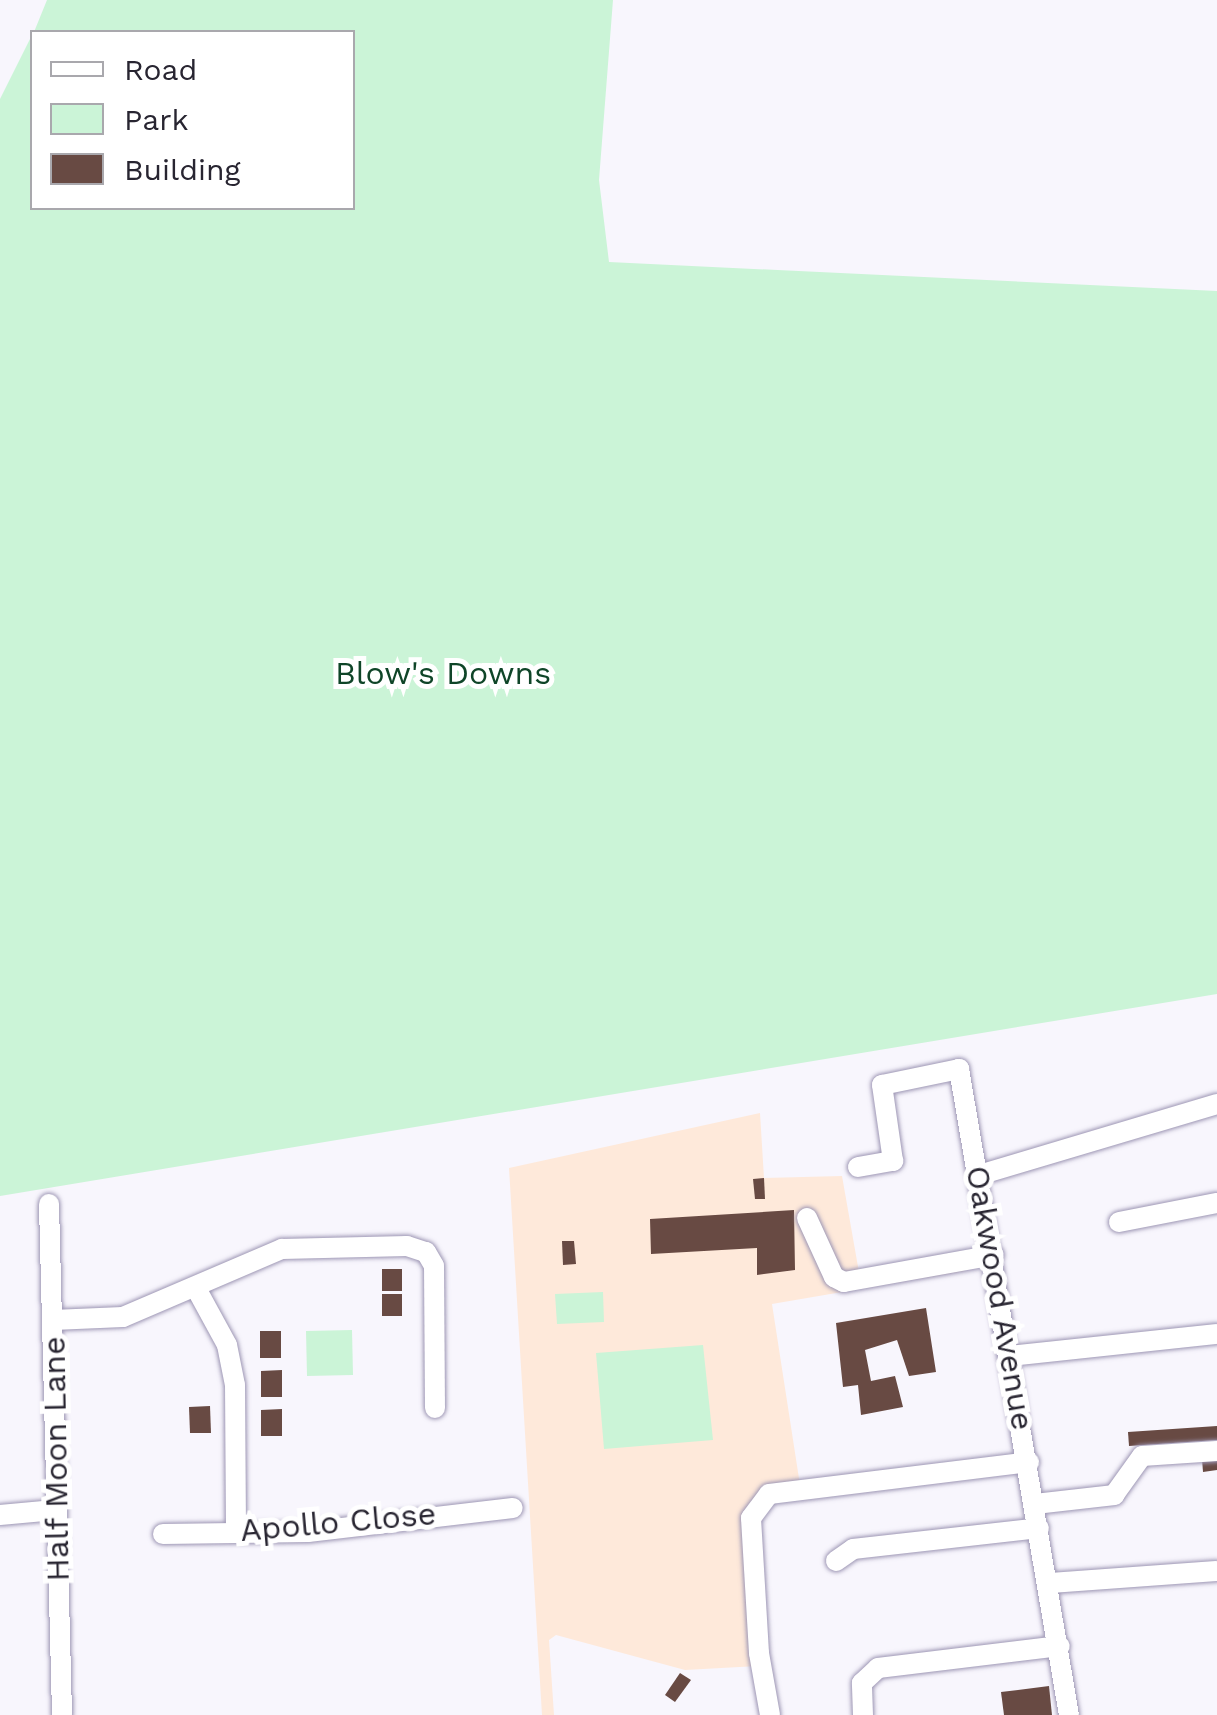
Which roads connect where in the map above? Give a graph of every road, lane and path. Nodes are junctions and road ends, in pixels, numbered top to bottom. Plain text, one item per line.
1 (1217, 1104) edge
2 (858, 1167) dead end
3 (979, 1175) junction
4 (1217, 1203) edge
5 (49, 1204) dead end
6 (807, 1218) dead end
7 (1119, 1222) dead end
8 (994, 1256) junction
9 (198, 1290) junction
10 (53, 1320) junction
11 (1217, 1334) edge
12 (1010, 1356) junction
13 (436, 1408) dead end
14 (1217, 1452) edge
15 (1029, 1462) junction
16 (1035, 1504) junction
17 (513, 1508) dead end
18 (56, 1510) junction
19 (0, 1515) edge
20 (1040, 1528) junction
21 (236, 1532) junction
22 (164, 1534) dead end
23 (836, 1562) dead end
24 (1217, 1571) edge
25 (1050, 1583) junction
26 (1060, 1646) junction
27 (62, 1715) edge
28 (770, 1715) edge
29 (863, 1715) edge
30 (1070, 1715) edge

1 - 3 street
2 - 3 street, Oakwood Avenue
3 - 8 street, Oakwood Avenue
4 - 7 street
5 - 10 street, Half Moon Lane
6 - 8 street
8 - 12 street, Oakwood Avenue
9 - 10 street
9 - 13 street
9 - 21 street
10 - 18 street, Half Moon Lane
11 - 12 street
12 - 15 street, Oakwood Avenue
14 - 16 street
15 - 16 street, Oakwood Avenue
15 - 28 street
16 - 20 street, Oakwood Avenue
17 - 21 street, Apollo Close
18 - 19 street
18 - 27 street, Half Moon Lane
20 - 23 street
20 - 25 street, Oakwood Avenue
21 - 22 street, Apollo Close
24 - 25 street
25 - 26 street, Oakwood Avenue
26 - 29 street
26 - 30 street, Oakwood Avenue

